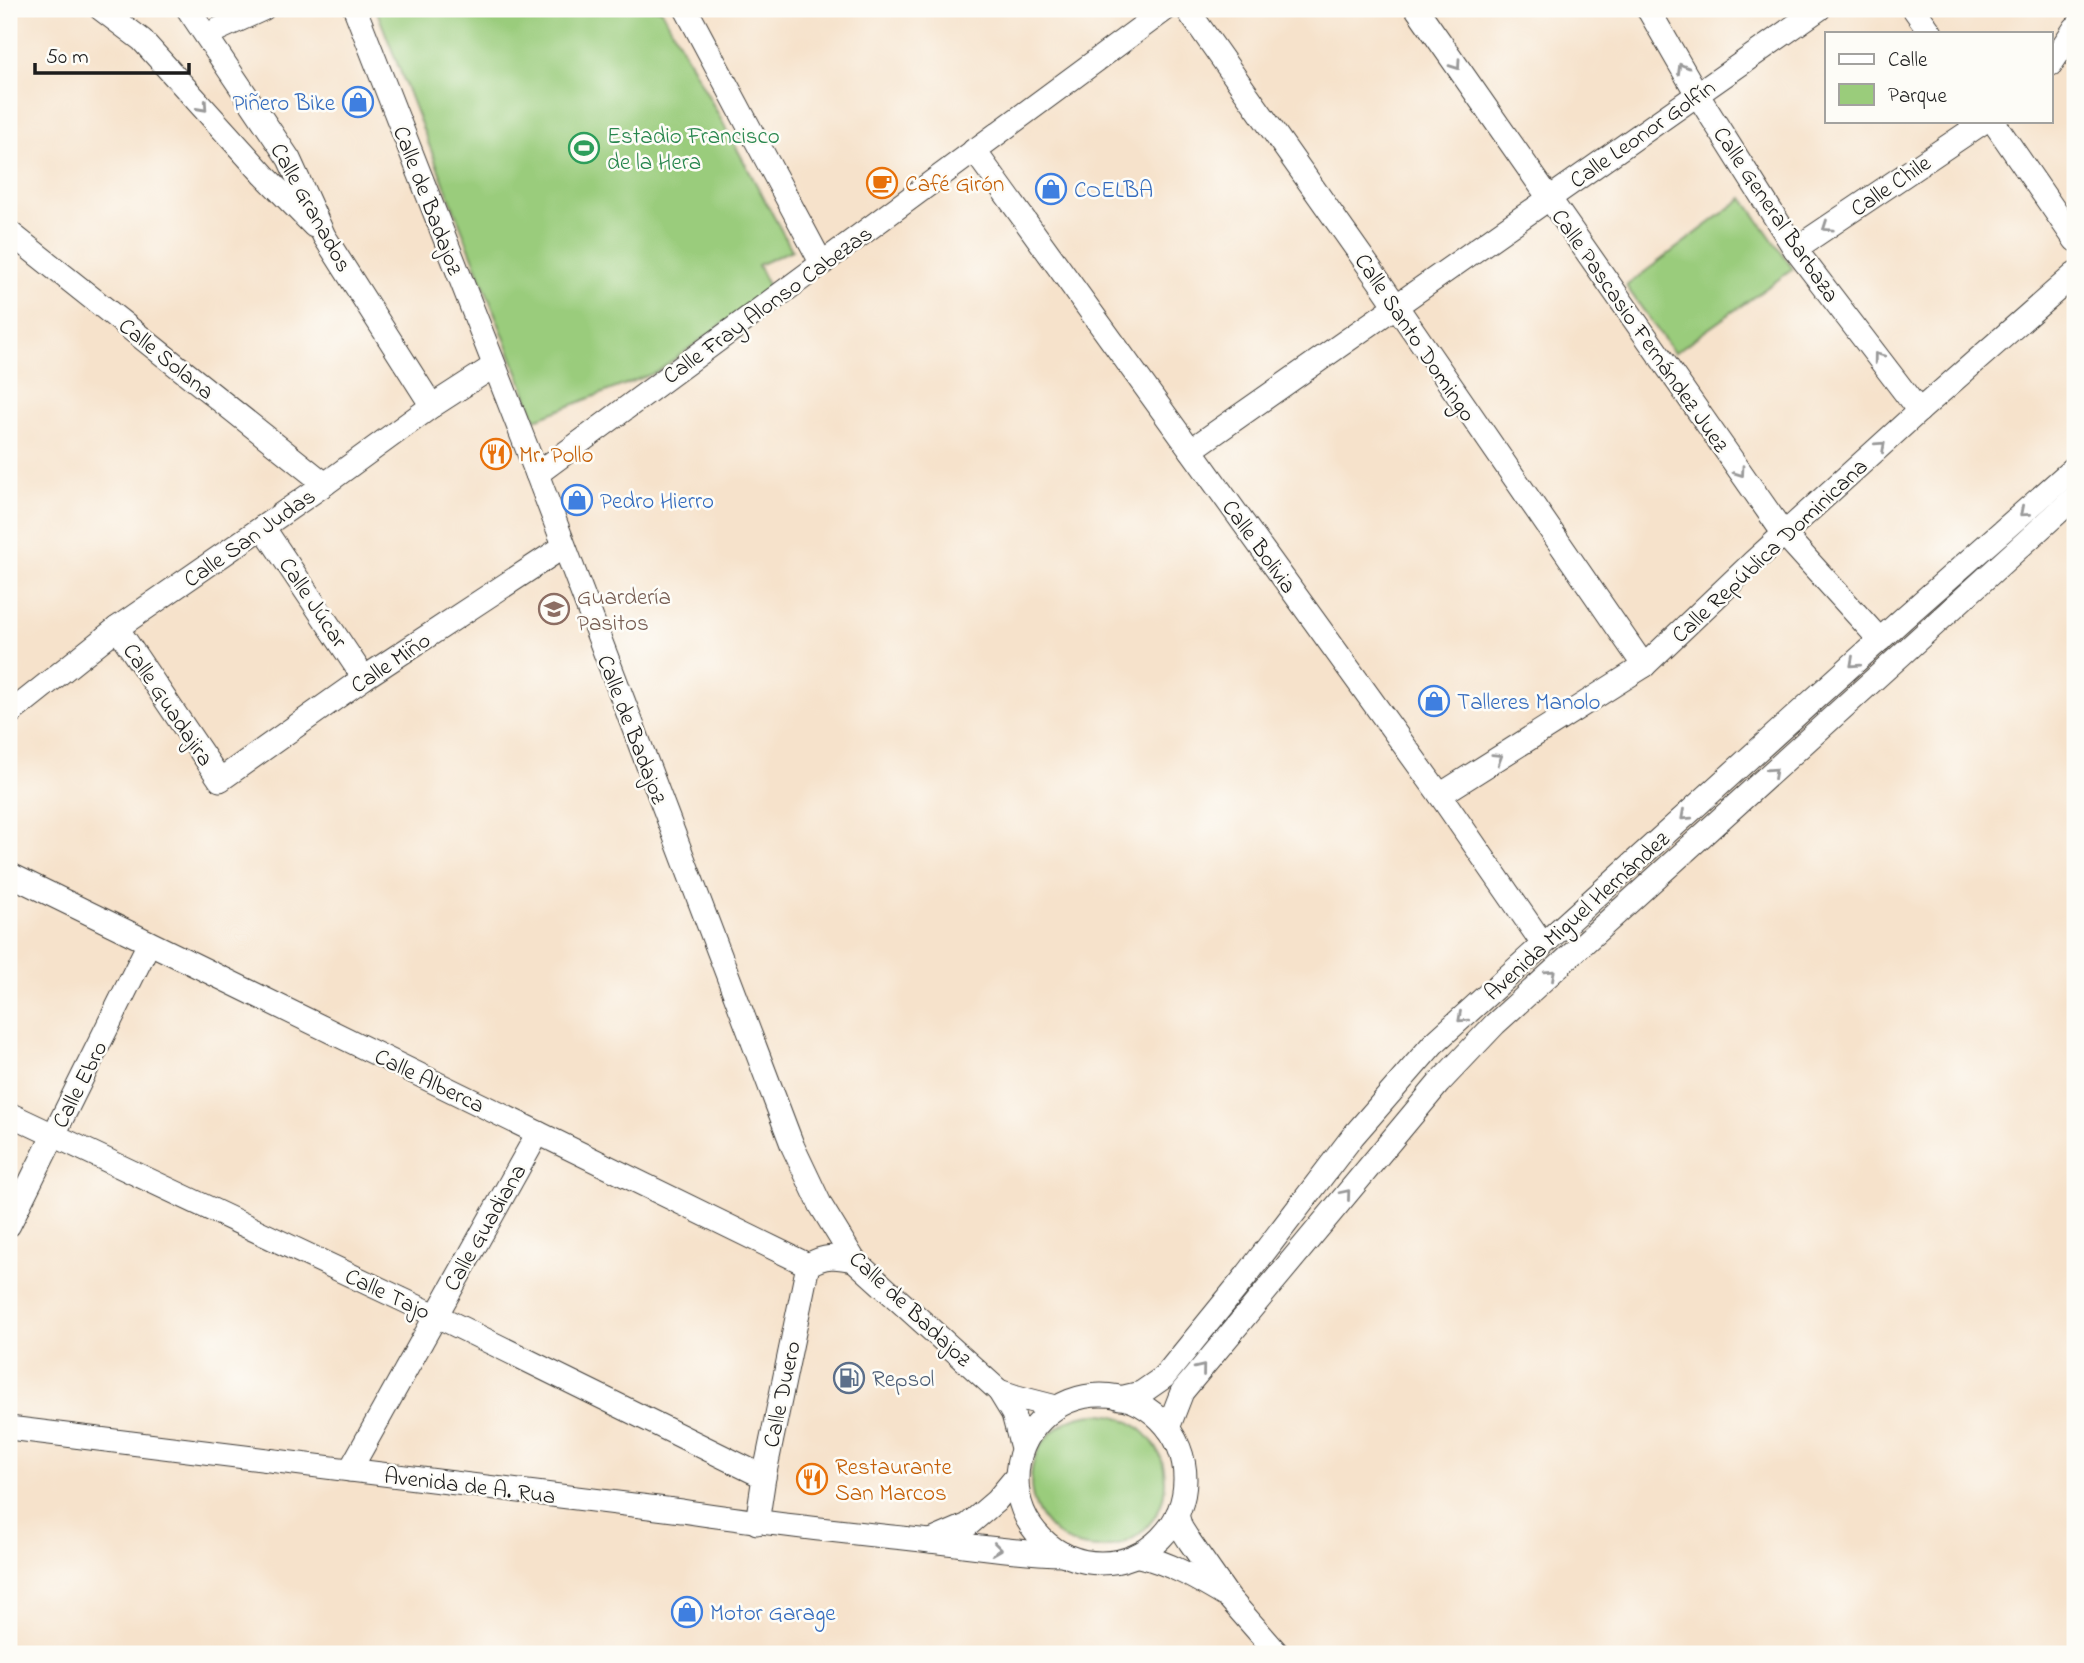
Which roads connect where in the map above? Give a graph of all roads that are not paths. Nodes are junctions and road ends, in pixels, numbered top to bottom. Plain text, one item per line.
1 (101, 9) edge
2 (188, 9) edge
3 (263, 9) edge
4 (355, 9) edge
5 (686, 9) edge
6 (1166, 9) edge
7 (1187, 9) edge
8 (1417, 9) edge
9 (1648, 9) edge
10 (1819, 9) edge
11 (1913, 9) edge
12 (2075, 28) edge
13 (1930, 32) edge
14 (206, 35) junction
15 (2052, 62) edge
16 (1697, 94) junction
17 (1984, 122) edge
18 (1994, 122) edge
19 (974, 150) junction
20 (1549, 198) junction
21 (9, 232) edge
22 (324, 236) junction
23 (2075, 240) edge
24 (1795, 248) junction
25 (822, 264) junction
26 (2075, 274) edge
27 (1395, 307) junction
28 (495, 366) junction
29 (432, 406) junction
30 (1919, 411) junction
31 (1191, 450) junction
32 (2075, 467) edge
33 (537, 474) junction
34 (325, 484) junction
35 (2075, 497) edge
36 (263, 527) junction
37 (1784, 534) junction
38 (564, 547) junction
39 (117, 628) junction
40 (1880, 640) junction
41 (1644, 666) junction
42 (364, 678) junction
43 (9, 714) edge
44 (220, 780) joint
45 (1440, 795) junction
46 (9, 874) edge
47 (149, 943) junction
48 (1543, 944) junction
49 (9, 1114) edge
50 (538, 1133) junction
51 (53, 1136) junction
52 (9, 1225) edge
53 (854, 1260) junction
54 (808, 1265) junction
55 (435, 1315) junction
56 (999, 1391) junction
57 (1120, 1398) junction
58 (1056, 1407) junction
59 (9, 1428) edge
60 (1168, 1428) junction
61 (1022, 1448) junction
62 (350, 1469) junction
63 (764, 1477) junction
64 (1016, 1477) junction
65 (1177, 1514) junction
66 (757, 1523) junction
67 (931, 1541) junction
68 (1063, 1553) junction
69 (1139, 1556) junction
70 (1229, 1598) junction
71 (1278, 1654) edge

1 -> 22 street
2 - 14 street, Calle Granados
3 - 14 street
4 - 28 street, Calle de Badajoz
5 - 25 street
6 - 19 street, Calle Fray Alonso Cabezas
7 - 27 street, Calle Santo Domingo
8 -> 20 street, Calle Pascasio Fernández Juez
16 -> 9 street, Calle General Barbaza
10 - 16 street, Calle Leonor Golfín
11 - 13 street
12 - 15 street
14 - 22 street, Calle Granados
16 - 20 street, Calle Leonor Golfín
16 - 24 street, Calle General Barbaza
17 -> 24 street, Calle Chile
18 - 23 street
19 - 25 street, Calle Fray Alonso Cabezas
19 - 31 street, Calle Bolivia
20 - 27 street, Calle Leonor Golfín
20 -> 37 street, Calle Pascasio Fernández Juez
21 - 34 street, Calle Solana
22 - 29 street, Calle Granados
30 -> 24 street, Calle General Barbaza
25 - 33 street, Calle Fray Alonso Cabezas
26 - 30 street, Calle República Dominicana
27 - 31 street, Calle Leonor Golfín
27 - 41 street, Calle Santo Domingo
28 - 29 street, Calle San Judas
28 - 33 street, Calle de Badajoz
29 - 34 street, Calle San Judas
37 -> 30 street, Calle República Dominicana
31 - 45 street, Calle Bolivia
32 -> 40 street, Avenida Miguel Hernández
33 - 38 street, Calle de Badajoz
34 - 36 street, Calle San Judas
60 -> 35 street, Avenida Miguel Hernández
36 - 39 street, Calle San Judas
36 - 42 street, Calle Júcar
37 - 40 street, Calle Pascasio Fernández Juez
37 - 41 street, Calle República Dominicana
38 - 42 street, Calle Miño
38 - 53 street, Calle de Badajoz
39 - 43 street, Calle San Judas
39 - 44 street, Calle Guadajira
40 -> 48 street, Avenida Miguel Hernández
45 -> 41 street, Calle República Dominicana
42 - 44 street, Calle Miño
45 - 48 street, Calle Bolivia
46 - 47 street, Calle Alberca
47 - 50 street, Calle Alberca
47 - 51 street, Calle Ebro
48 -> 57 street, Avenida Miguel Hernández
49 - 51 street, Calle Tajo
50 - 54 street, Calle Alberca
50 - 55 street, Calle Guadiana
51 - 52 street, Calle Ebro
51 - 55 street, Calle Tajo
53 - 54 street
53 - 56 street, Calle de Badajoz
54 - 63 street, Calle Duero
55 - 62 street, Calle Guadiana
55 - 63 street, Calle Tajo
56 - 58 street, Calle de Badajoz
56 - 61 street, Calle de Badajoz
57 - 58 street
57 - 60 street
58 - 61 street
59 - 62 street, Avenida de A. Rua
60 - 65 street
61 - 64 street
62 - 66 street, Avenida de A. Rua
63 - 66 street, Calle Duero
64 - 67 street, Avenida de A. Rua
64 - 68 street
65 - 69 street
65 - 70 street
66 - 67 street, Avenida de A. Rua
67 -> 68 street, Avenida de A. Rua
68 - 69 street
69 - 70 street
70 - 71 street

